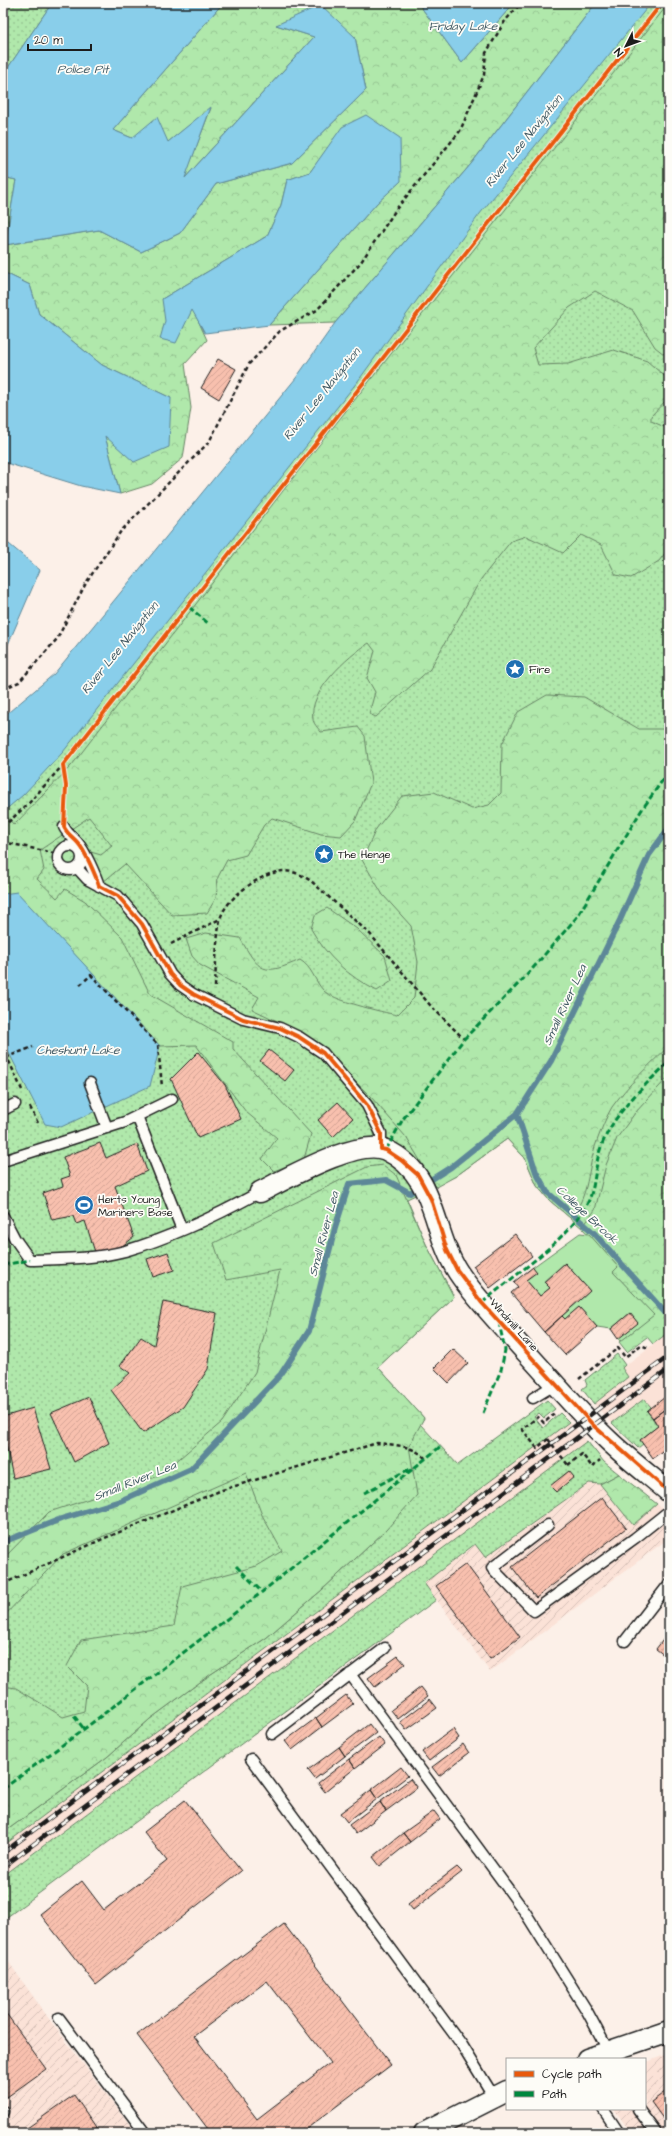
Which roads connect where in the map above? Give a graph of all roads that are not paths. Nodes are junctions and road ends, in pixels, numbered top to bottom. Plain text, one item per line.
1 (64, 827) dead end
2 (77, 868) junction
3 (99, 886) junction
4 (90, 1082) dead end
5 (172, 1099) dead end
6 (15, 1104) dead end
7 (3, 1110) edge
8 (137, 1116) junction
9 (107, 1128) junction
10 (381, 1149) junction
11 (3, 1160) edge
12 (260, 1192) joint
13 (3, 1216) edge
14 (182, 1230) junction
15 (556, 1384) junction
16 (534, 1398) dead end
17 (668, 1489) edge
18 (669, 1511) edge
19 (548, 1525) dead end
20 (669, 1584) edge
21 (625, 1641) dead end
22 (385, 1648) dead end
23 (350, 1674) junction
24 (272, 1734) dead end
25 (251, 1759) dead end
26 (59, 2018) dead end
27 (669, 2031) edge
28 (598, 2056) edge
29 (501, 2094) edge
30 (604, 2110) edge
31 (639, 2110) edge
32 (146, 2133) edge
33 (424, 2133) edge
34 (619, 2133) edge
35 (656, 2133) edge

1 - 3 lane
2 - 2 lane
2 - 3 lane
3 - 10 lane
4 - 9 lane
5 - 8 lane
6 - 7 lane
8 - 9 lane
8 - 14 lane
9 - 11 lane
10 - 12 street, Windmill Lane
10 - 15 street, Windmill Lane
12 - 14 lane
13 - 14 lane
15 - 16 lane
15 - 17 street, Windmill Lane
18 - 19 lane
20 - 21 lane
22 - 23 lane
23 - 24 lane
23 - 28 lane
25 - 29 lane
26 - 32 lane
27 - 28 street
29 - 33 street
30 - 34 lane
31 - 35 lane

